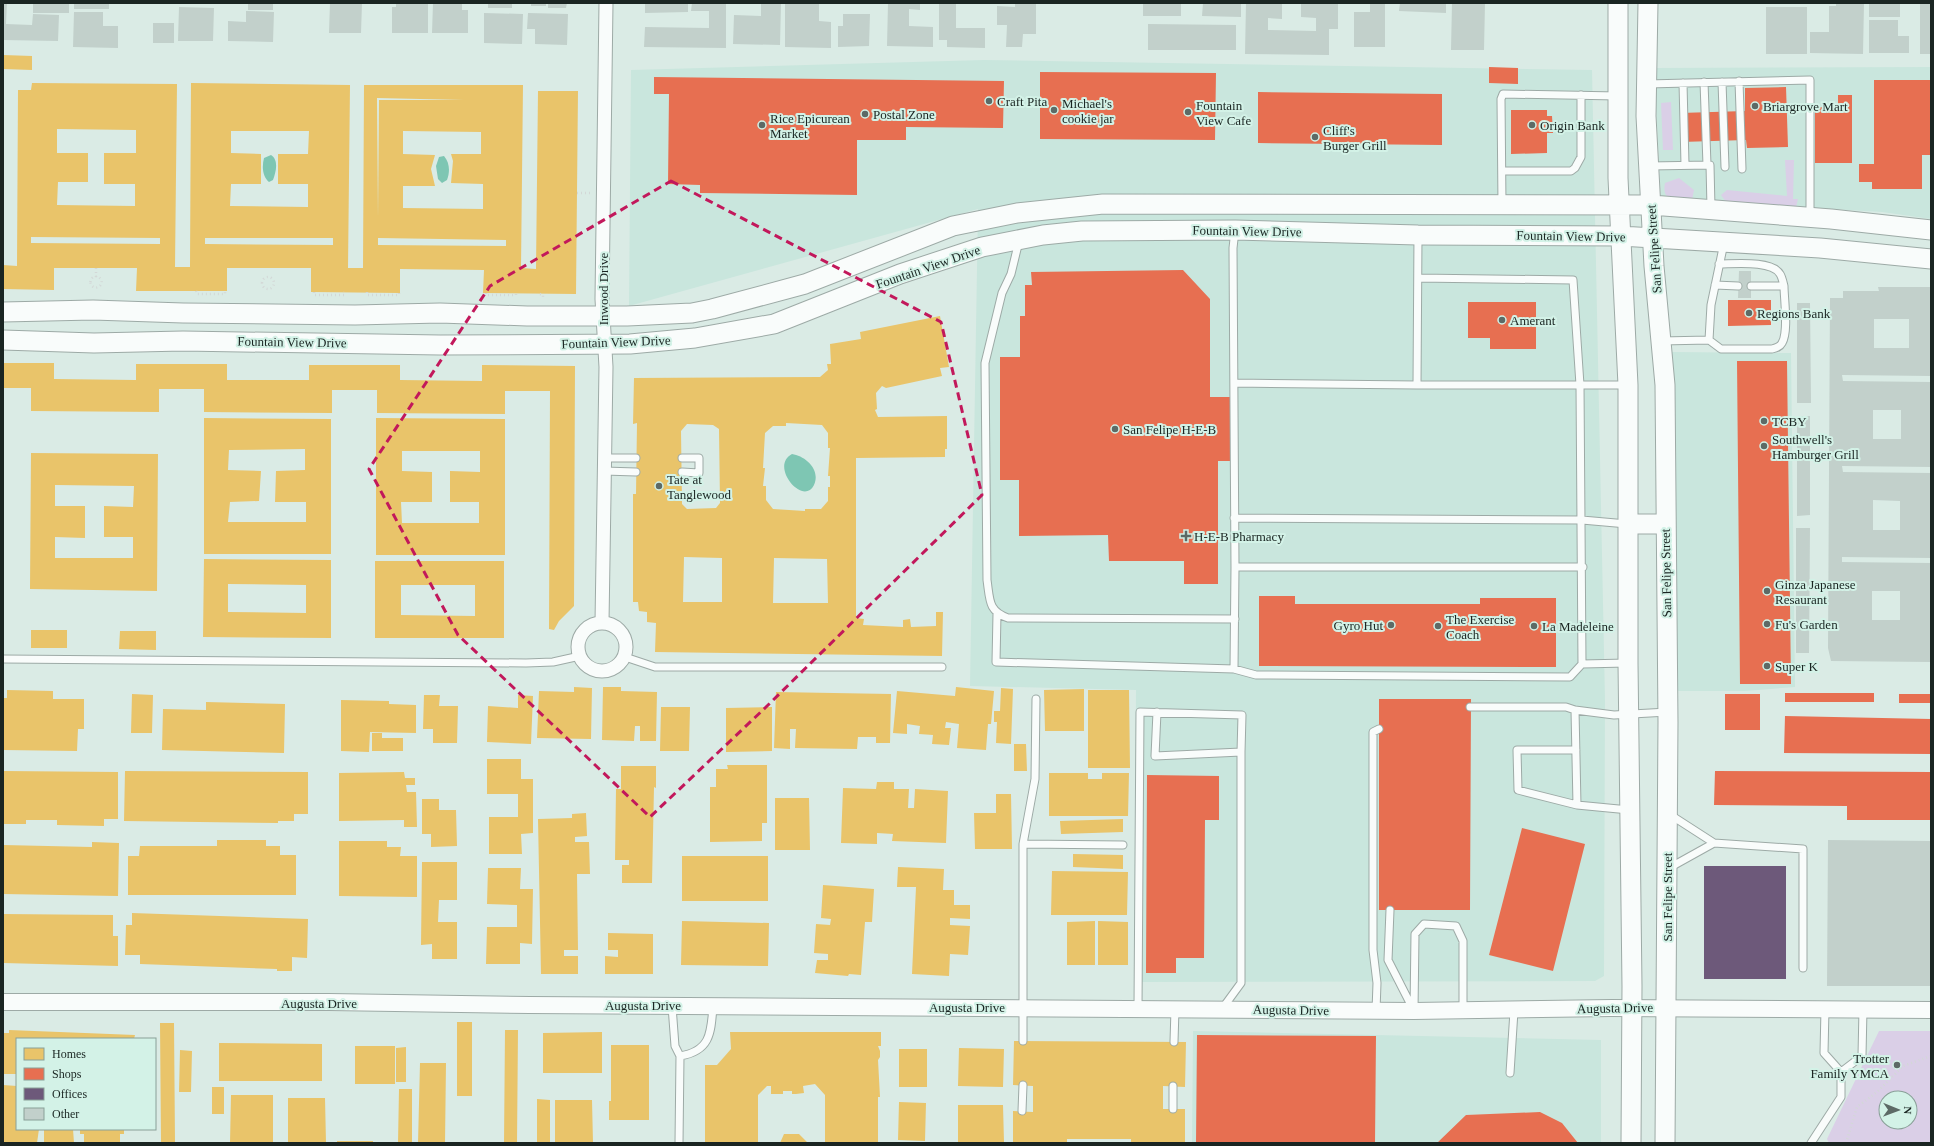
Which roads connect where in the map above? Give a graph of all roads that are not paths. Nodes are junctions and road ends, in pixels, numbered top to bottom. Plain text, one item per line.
1 (606, 3) edge
2 (1618, 3) edge
3 (1648, 3) edge
4 (1739, 81) junction
5 (1704, 82) junction
6 (1722, 82) junction
7 (1683, 83) junction
8 (1647, 84) junction
9 (1582, 95) junction
10 (1618, 96) junction
11 (1685, 165) junction
12 (1706, 165) junction
13 (1649, 166) junction
14 (1725, 167) dead end
15 (1742, 169) dead end
16 (1502, 171) junction
17 (1502, 205) junction
18 (1651, 205) junction
19 (1619, 206) junction
20 (1710, 210) junction
21 (1017, 213) junction
22 (1810, 217) junction
23 (1236, 230) junction
24 (1931, 230) edge
25 (1418, 235) junction
26 (1620, 236) junction
27 (1652, 238) junction
28 (1019, 240) junction
29 (1724, 242) junction
30 (1931, 259) edge
31 (868, 261) junction
32 (1720, 264) junction
33 (1418, 278) junction
34 (878, 284) junction
35 (1715, 285) junction
36 (1738, 286) dead end
37 (1751, 286) dead end
38 (1784, 286) junction
39 (6, 312) edge
40 (183, 313) junction
41 (355, 316) junction
42 (603, 316) junction
43 (6, 340) edge
44 (1709, 340) junction
45 (183, 341) junction
46 (1661, 341) junction
47 (355, 343) junction
48 (604, 344) junction
49 (1234, 383) junction
50 (1417, 385) junction
51 (1580, 385) junction
52 (1628, 385) junction
53 (604, 458) junction
54 (636, 458) dead end
55 (682, 458) dead end
56 (604, 471) junction
57 (636, 472) dead end
58 (682, 472) dead end
59 (1234, 518) junction
60 (1582, 520) junction
61 (1629, 524) junction
62 (1666, 524) junction
63 (1235, 567) junction
64 (1583, 567) junction
65 (997, 614) junction
66 (1235, 619) junction
67 (602, 623) junction
68 (580, 656) junction
69 (625, 657) junction
70 (3, 659) edge
71 (1628, 663) junction
72 (1582, 664) junction
73 (942, 667) dead end
74 (1234, 669) junction
75 (1036, 699) dead end
76 (1470, 707) dead end
77 (1575, 710) junction
78 (1157, 712) junction
79 (1668, 712) junction
80 (1628, 715) junction
81 (1379, 730) dead end
82 (1576, 750) junction
83 (1241, 752) junction
84 (1577, 804) junction
85 (1630, 810) junction
86 (1667, 813) junction
87 (1714, 843) junction
88 (1023, 844) junction
89 (1123, 845) dead end
90 (1667, 870) junction
91 (1390, 910) dead end
92 (1803, 968) dead end
93 (3, 1002) edge
94 (672, 1005) junction
95 (713, 1006) junction
96 (1023, 1007) junction
97 (1138, 1008) junction
98 (1631, 1008) junction
99 (1665, 1008) junction
100 (1175, 1009) junction
101 (1222, 1009) junction
102 (1825, 1009) junction
103 (1863, 1009) junction
104 (1463, 1010) junction
105 (1514, 1010) junction
106 (1931, 1010) edge
107 (1376, 1011) junction
108 (1414, 1011) junction
109 (1023, 1041) dead end
110 (1174, 1042) dead end
111 (680, 1056) junction
112 (1841, 1072) junction
113 (1510, 1073) dead end
114 (1023, 1085) dead end
115 (1173, 1086) dead end
116 (1173, 1109) dead end
117 (1022, 1111) dead end
118 (679, 1143) edge
119 (1631, 1143) edge
120 (1665, 1143) edge
121 (1811, 1143) edge

1 - 42 street, Inwood Drive
2 - 10 main road
3 - 8 main road, San Felipe Street
4 - 6 lane
4 - 15 lane
4 - 22 lane
5 - 6 lane
5 - 7 lane
5 - 12 lane
6 - 14 lane
7 - 8 lane
7 - 11 lane
8 - 13 main road, San Felipe Street
9 - 10 lane
9 - 16 lane
9 - 16 lane
10 - 19 main road
11 - 12 lane
11 - 13 lane
12 - 20 lane
13 - 18 main road, San Felipe Street
16 - 17 lane
17 - 19 main road, Fountain View Drive
17 - 21 main road, Fountain View Drive
18 - 19 main road, Fountain View Drive
18 - 20 main road, Fountain View Drive
18 - 27 main road, San Felipe Street
19 - 26 main road
20 - 22 main road, Fountain View Drive
21 - 28 main road
21 - 31 main road, Fountain View Drive
22 - 24 main road, Fountain View Drive
23 - 25 main road, Fountain View Drive
23 - 28 main road, Fountain View Drive
23 - 49 lane
25 - 26 main road, Fountain View Drive
25 - 33 lane
26 - 27 main road, Fountain View Drive
26 - 52 main road
27 - 29 main road, Fountain View Drive
27 - 46 main road, San Felipe Street
28 - 34 main road, Fountain View Drive
28 - 65 lane
29 - 30 main road, Fountain View Drive
29 - 32 lane
31 - 34 main road
31 - 42 main road, Fountain View Drive
32 - 35 lane
32 - 38 lane
33 - 50 lane
33 - 51 lane
34 - 48 main road, Fountain View Drive
35 - 36 lane
35 - 44 lane
37 - 38 lane
38 - 44 lane
39 - 40 main road, Fountain View Drive
39 - 43 main road
40 - 41 main road, Fountain View Drive
40 - 45 main road
41 - 42 main road, Fountain View Drive
41 - 47 main road
42 - 48 street, Inwood Drive
43 - 45 main road, Fountain View Drive
44 - 46 lane
45 - 47 main road, Fountain View Drive
46 - 62 main road, San Felipe Street
47 - 48 main road, Fountain View Drive
48 - 53 street, Inwood Drive
49 - 50 lane
49 - 59 lane
50 - 51 lane
51 - 52 lane
51 - 60 lane
52 - 61 main road
53 - 54 lane
53 - 56 street, Inwood Drive
55 - 58 lane
56 - 57 lane
56 - 67 street, Inwood Drive
59 - 60 lane
59 - 63 lane
60 - 61 lane
60 - 64 lane
61 - 62 main road
61 - 71 main road
62 - 79 main road, San Felipe Street
63 - 64 lane
63 - 66 lane
64 - 72 lane
65 - 66 lane
65 - 74 lane
66 - 74 lane
67 - 68 street
67 - 69 street
68 - 69 street
68 - 70 lane
69 - 73 lane
71 - 72 lane
71 - 80 main road
72 - 74 lane
75 - 88 lane
76 - 77 lane
77 - 80 lane
77 - 82 lane
78 - 83 lane
78 - 83 lane
78 - 97 lane
79 - 80 lane
79 - 86 main road, San Felipe Street
80 - 85 main road
81 - 107 lane
82 - 84 lane
82 - 84 lane
83 - 101 lane
84 - 85 lane
85 - 98 main road
86 - 87 lane
86 - 90 main road, San Felipe Street
87 - 90 lane
87 - 92 lane
88 - 89 lane
88 - 96 lane
90 - 99 main road, San Felipe Street
91 - 108 lane
93 - 94 street, Augusta Drive
94 - 95 street, Augusta Drive
94 - 111 lane
95 - 96 street, Augusta Drive
95 - 111 lane
96 - 97 street, Augusta Drive
96 - 109 lane
97 - 100 street, Augusta Drive
98 - 99 street, Augusta Drive
98 - 105 street, Augusta Drive
98 - 119 main road
99 - 102 street, Augusta Drive
99 - 120 main road, San Felipe Street
100 - 101 street, Augusta Drive
100 - 110 lane
101 - 107 street, Augusta Drive
102 - 103 street, Augusta Drive
102 - 112 lane
103 - 106 street, Augusta Drive
103 - 112 lane
104 - 105 street, Augusta Drive
104 - 108 street, Augusta Drive
104 - 108 lane
105 - 113 lane
107 - 108 street, Augusta Drive
111 - 118 lane
112 - 121 lane
114 - 117 lane
115 - 116 lane

